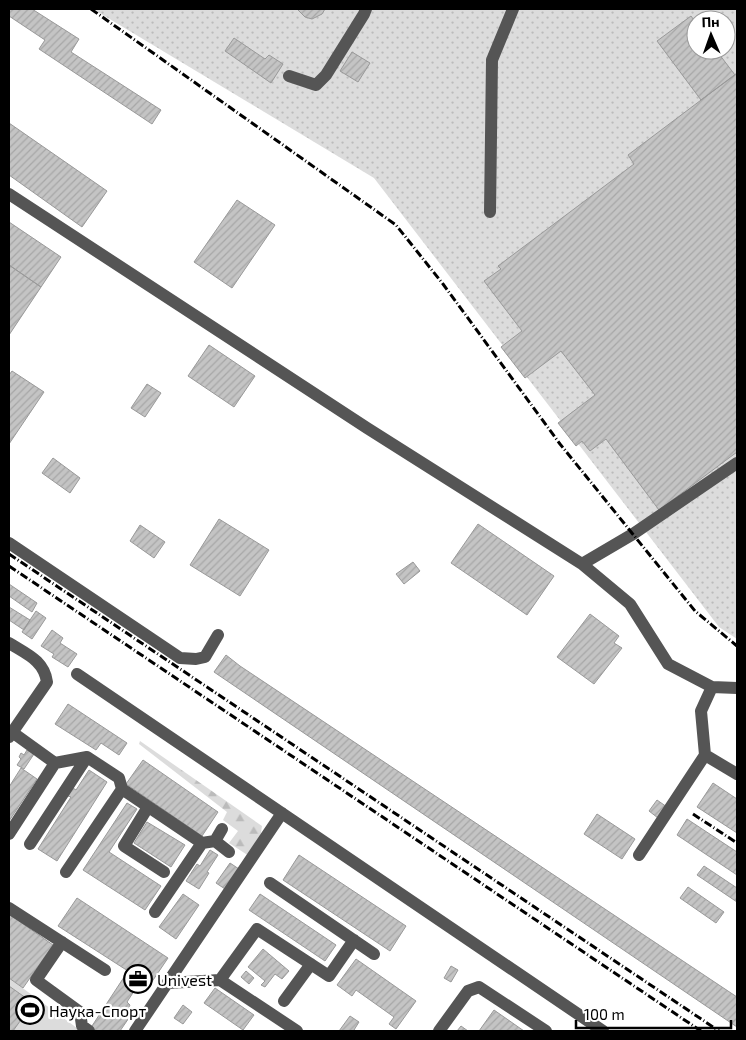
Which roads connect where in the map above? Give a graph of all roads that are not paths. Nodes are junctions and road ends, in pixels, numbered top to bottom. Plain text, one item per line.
1 (366, 9) edge
2 (513, 9) edge
3 (289, 76) dead end
4 (9, 194) edge
5 (490, 212) dead end
6 (737, 463) edge
7 (9, 543) edge
8 (582, 564) junction
9 (218, 635) dead end
10 (9, 643) edge
11 (77, 674) dead end
12 (712, 687) junction
13 (737, 688) edge
14 (10, 735) edge
15 (705, 754) junction
16 (87, 758) junction
17 (55, 763) junction
18 (737, 774) edge
19 (122, 789) junction
20 (148, 807) junction
21 (282, 813) junction
22 (222, 829) dead end
23 (9, 834) edge
24 (208, 842) junction
25 (30, 844) dead end
26 (229, 852) dead end
27 (639, 855) dead end
28 (66, 872) dead end
29 (164, 872) dead end
30 (270, 883) dead end
31 (9, 908) edge
32 (155, 912) dead end
33 (354, 940) junction
34 (62, 942) junction
35 (374, 954) dead end
36 (311, 964) junction
37 (105, 970) dead end
38 (220, 980) junction
39 (168, 983) junction
40 (284, 1001) dead end
41 (90, 1031) edge
42 (136, 1031) edge
43 (297, 1031) edge
44 (439, 1031) edge
45 (546, 1031) edge
46 (603, 1031) edge

1 - 3 street
2 - 5 street
4 - 8 street
6 - 8 street
7 - 9 street
8 - 12 street
10 - 14 street
11 - 21 street
12 - 13 street
12 - 15 street
14 - 17 street
15 - 18 street
15 - 27 street
16 - 17 street
16 - 19 street
16 - 25 street
17 - 23 street
19 - 20 street
19 - 28 street
20 - 24 street
20 - 29 street
21 - 39 street
21 - 46 street
22 - 24 street
24 - 26 street
24 - 32 street
30 - 33 street
31 - 34 street
33 - 35 street
33 - 36 street
34 - 37 street
34 - 41 street
36 - 38 street
36 - 40 street
38 - 39 street
38 - 43 street
39 - 42 street
44 - 45 street

